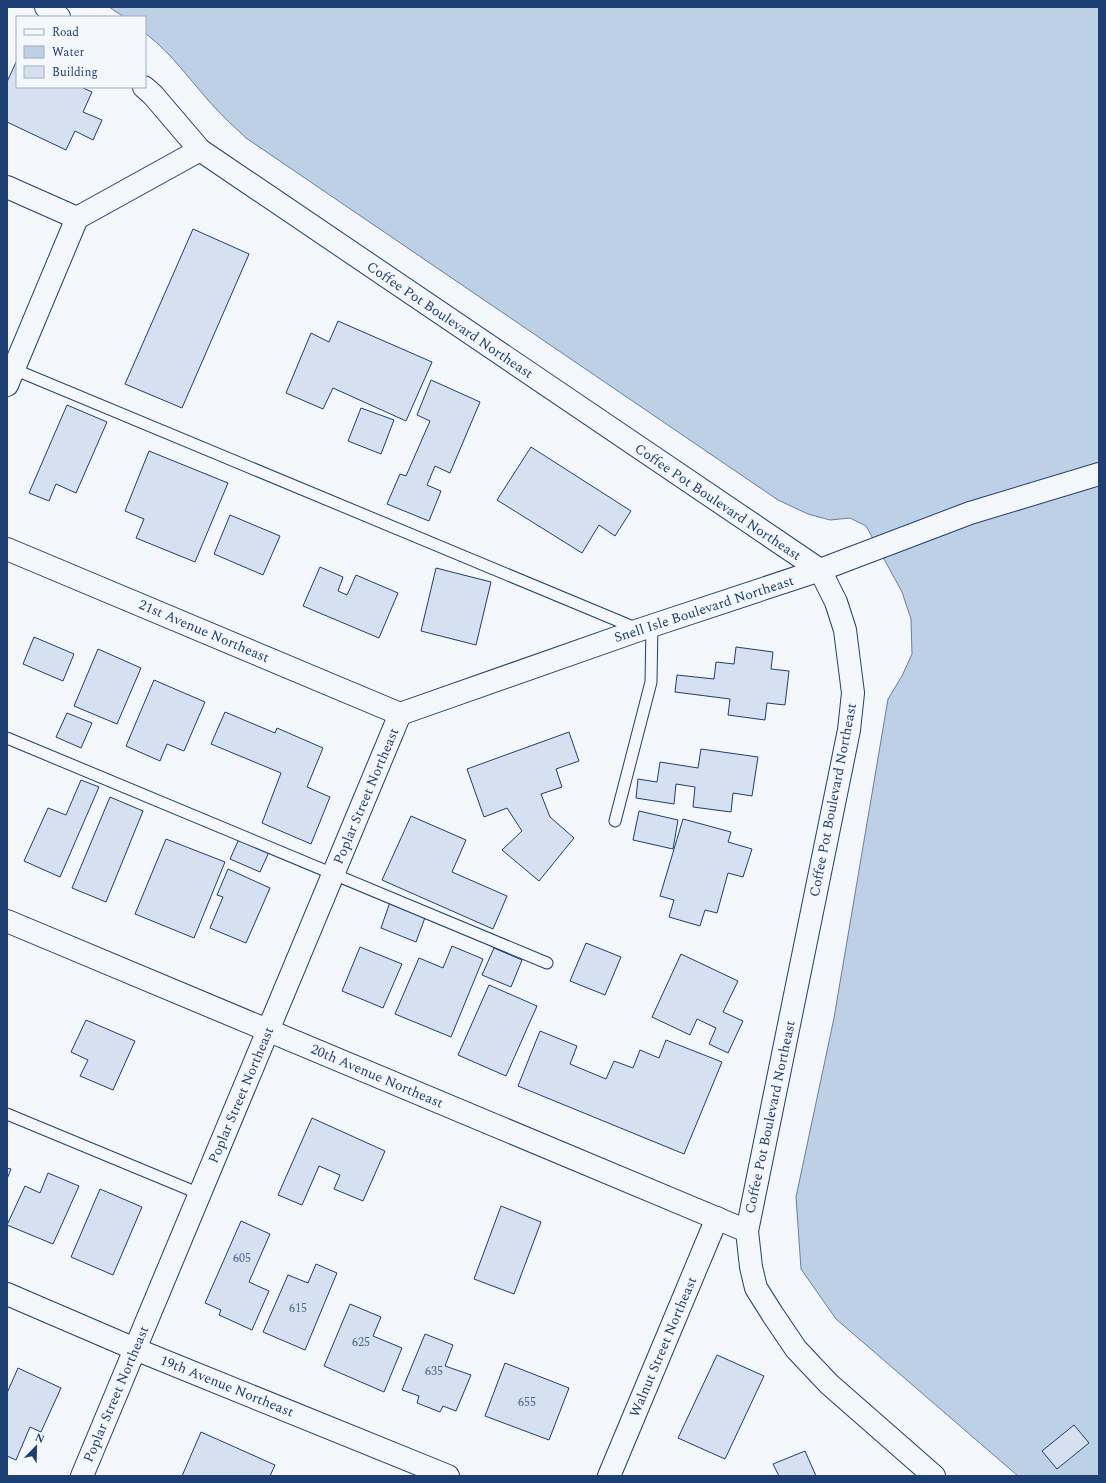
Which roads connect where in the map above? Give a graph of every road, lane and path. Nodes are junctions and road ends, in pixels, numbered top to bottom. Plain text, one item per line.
1 (46, 7) edge
2 (58, 16) edge
3 (145, 88) edge
4 (200, 150) junction
5 (7, 187) edge
6 (77, 218) junction
7 (9, 373) edge
8 (1099, 474) edge
9 (7, 549) edge
10 (820, 570) junction
11 (645, 628) junction
12 (400, 714) junction
13 (7, 738) edge
14 (615, 821) dead end
15 (333, 874) junction
16 (7, 921) edge
17 (547, 963) dead end
18 (268, 1030) junction
19 (7, 1114) edge
20 (200, 1194) junction
21 (717, 1218) junction
22 (747, 1231) junction
23 (7, 1294) edge
24 (134, 1349) junction
25 (82, 1476) edge
26 (448, 1476) edge
27 (609, 1476) edge
28 (934, 1476) edge

1 - 2 street
3 - 4 street, Coffee Pot Boulevard Northeast
4 - 6 street
4 - 10 street, Coffee Pot Boulevard Northeast
5 - 6 street
6 - 7 street
7 - 11 lane
8 - 10 street, Snell Isle Boulevard Northeast
9 - 12 street, 21st Avenue Northeast
10 - 11 street, Snell Isle Boulevard Northeast
10 - 22 street, Coffee Pot Boulevard Northeast
11 - 12 street, Snell Isle Boulevard Northeast
11 - 14 lane
12 - 15 street, Poplar Street Northeast
13 - 15 lane
15 - 17 lane
15 - 18 street, Poplar Street Northeast
16 - 18 street, 20th Avenue Northeast
18 - 20 street, Poplar Street Northeast
18 - 21 street, 20th Avenue Northeast
19 - 20 lane
20 - 24 street, Poplar Street Northeast
21 - 22 street, 20th Avenue Northeast
21 - 27 street, Walnut Street Northeast
22 - 28 street, Coffee Pot Boulevard Northeast
23 - 24 street, 19th Avenue Northeast
24 - 25 street, Poplar Street Northeast
24 - 26 street, 19th Avenue Northeast

